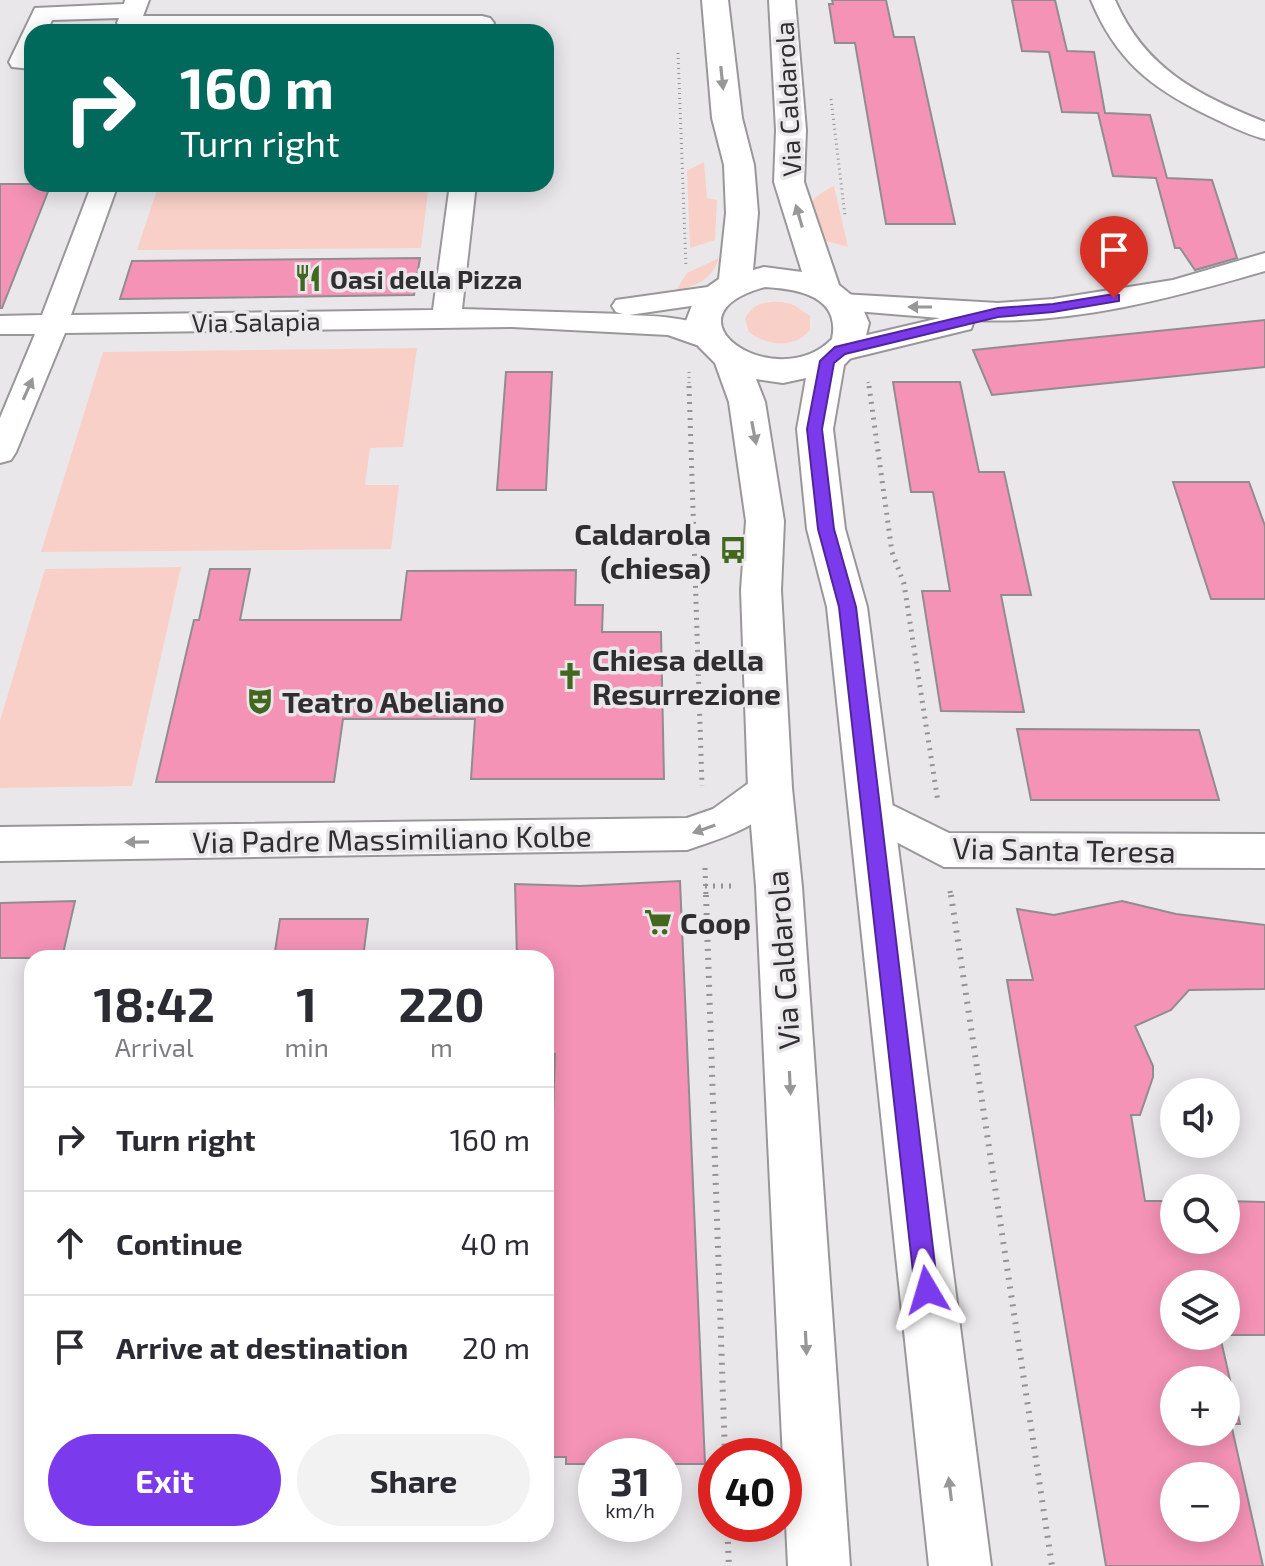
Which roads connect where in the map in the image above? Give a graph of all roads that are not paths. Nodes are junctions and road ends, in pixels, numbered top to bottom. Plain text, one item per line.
1 (715, 0) edge
2 (782, 0) edge
3 (1103, 0) edge
4 (135, 6) edge
5 (483, 18) edge
6 (91, 22) edge
7 (38, 24) edge
8 (1265, 131) edge
9 (102, 192) edge
10 (462, 192) edge
11 (1265, 262) edge
12 (725, 289) junction
13 (833, 296) junction
14 (998, 312) junction
15 (644, 315) junction
16 (446, 319) junction
17 (53, 324) junction
18 (0, 325) edge
19 (719, 349) junction
20 (845, 364) junction
21 (0, 452) edge
22 (770, 788) junction
23 (872, 811) junction
24 (0, 844) edge
25 (1265, 851) edge
26 (819, 1566) edge
27 (960, 1566) edge

1 -> 12 street, Via Caldarola
13 -> 2 street, Via Caldarola
3 - 8 street
4 - 5 street
4 - 6 street
6 - 7 street
9 - 17 street
10 - 16 street
11 - 14 street
12 - 13 street
12 - 15 street, Via Salapia
12 - 19 street
14 -> 13 street
13 - 20 street
14 - 20 street
15 - 16 street, Via Salapia
15 - 19 street, Via Salapia
16 - 17 street, Via Salapia
17 - 18 street, Via Salapia
21 -> 17 street
19 - 20 street
19 -> 22 street, Via Caldarola
20 - 23 street
22 -> 24 street, Via Padre Massimiliano Kolbe
22 -> 26 street, Via Caldarola
23 - 25 street, Via Santa Teresa
27 -> 23 street

